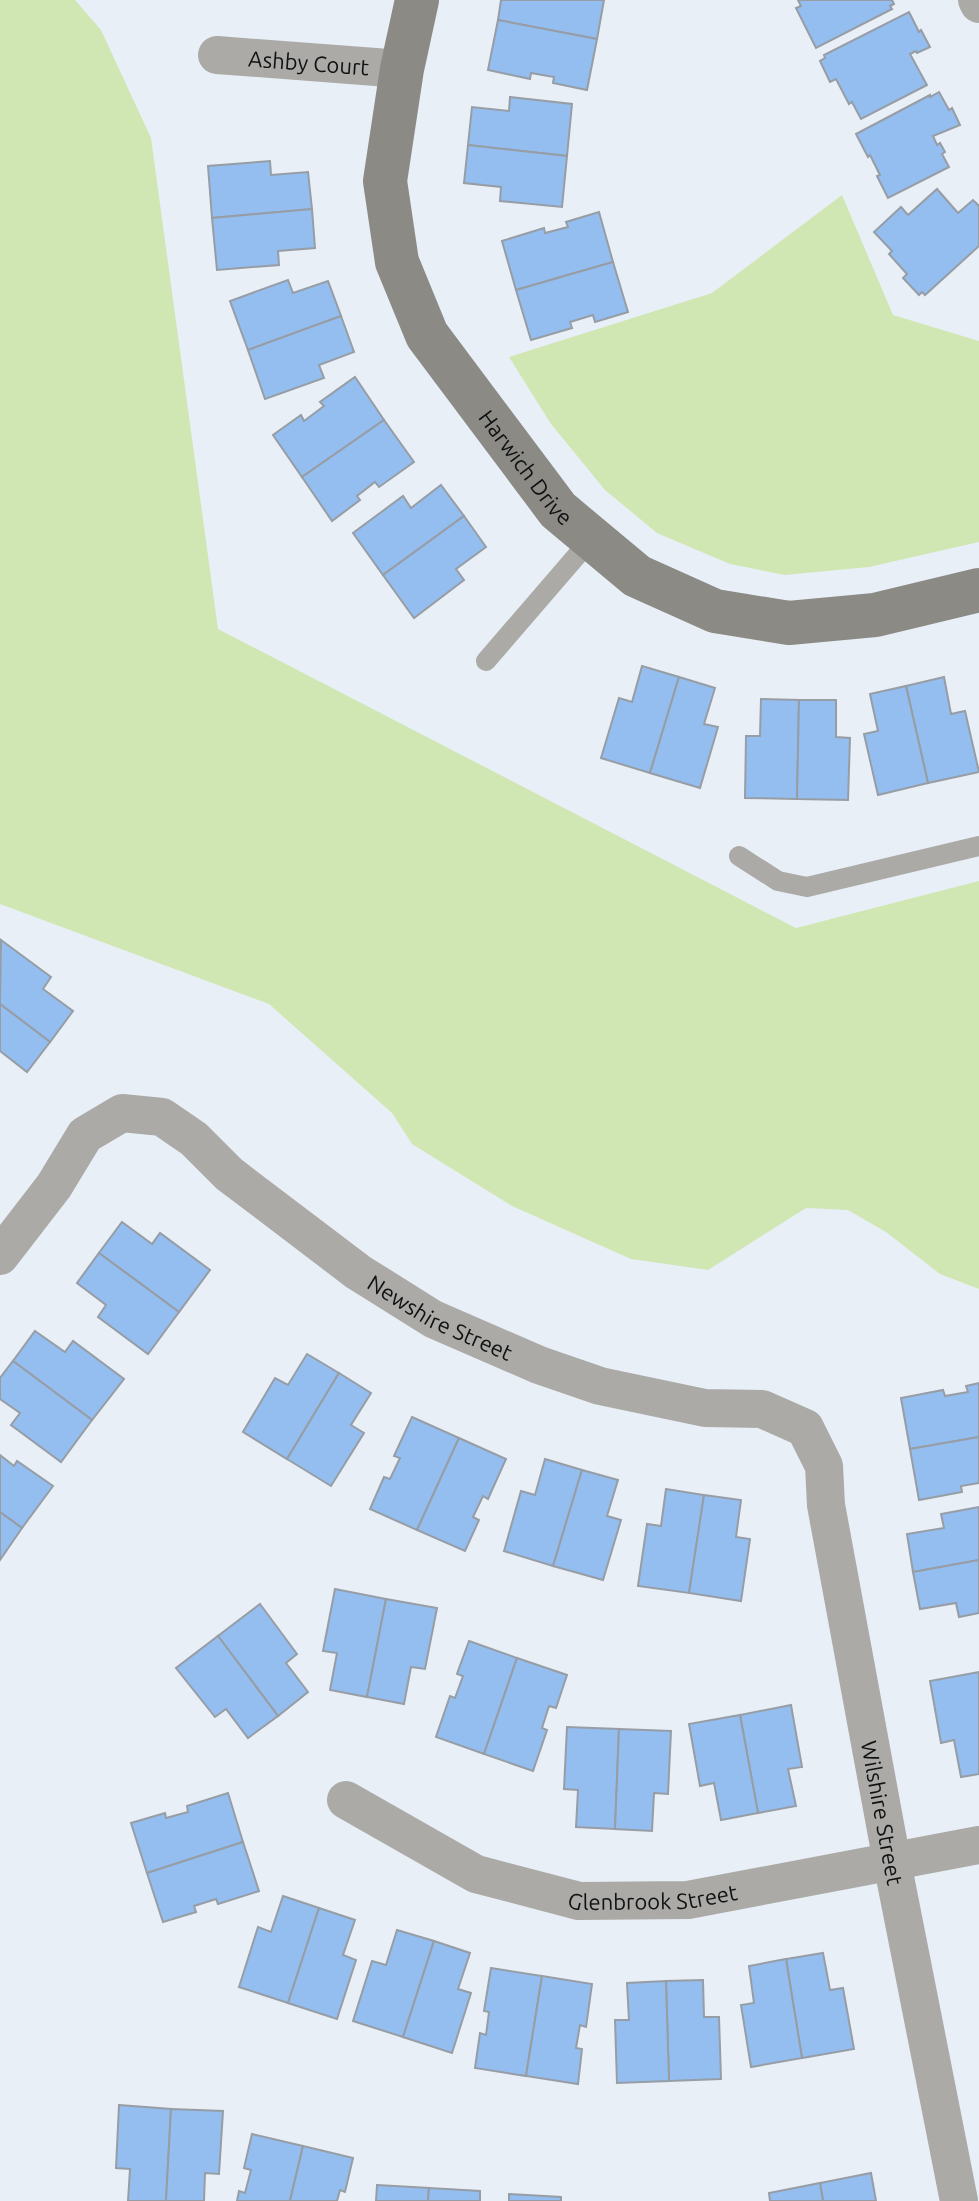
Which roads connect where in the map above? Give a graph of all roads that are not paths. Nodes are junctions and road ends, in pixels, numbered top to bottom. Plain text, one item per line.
1 (417, 0) edge
2 (217, 55) dead end
3 (402, 69) junction
4 (592, 538) junction
5 (979, 590) edge
6 (486, 661) dead end
7 (979, 846) edge
8 (739, 856) dead end
9 (0, 1256) edge
10 (805, 1428) joint
11 (346, 1800) dead end
12 (979, 1845) edge
13 (892, 1862) junction
14 (959, 2201) edge

1 - 3 street, Harwich Drive
2 - 3 street, Ashby Court
3 - 4 street, Harwich Drive
4 - 5 street, Harwich Drive
4 - 6 lane
7 - 8 lane
9 - 10 street, Newshire Street
10 - 13 street, Wilshire Street
11 - 13 street, Glenbrook Street
12 - 13 street, Glenbrook Street
13 - 14 street, Wilshire Street

